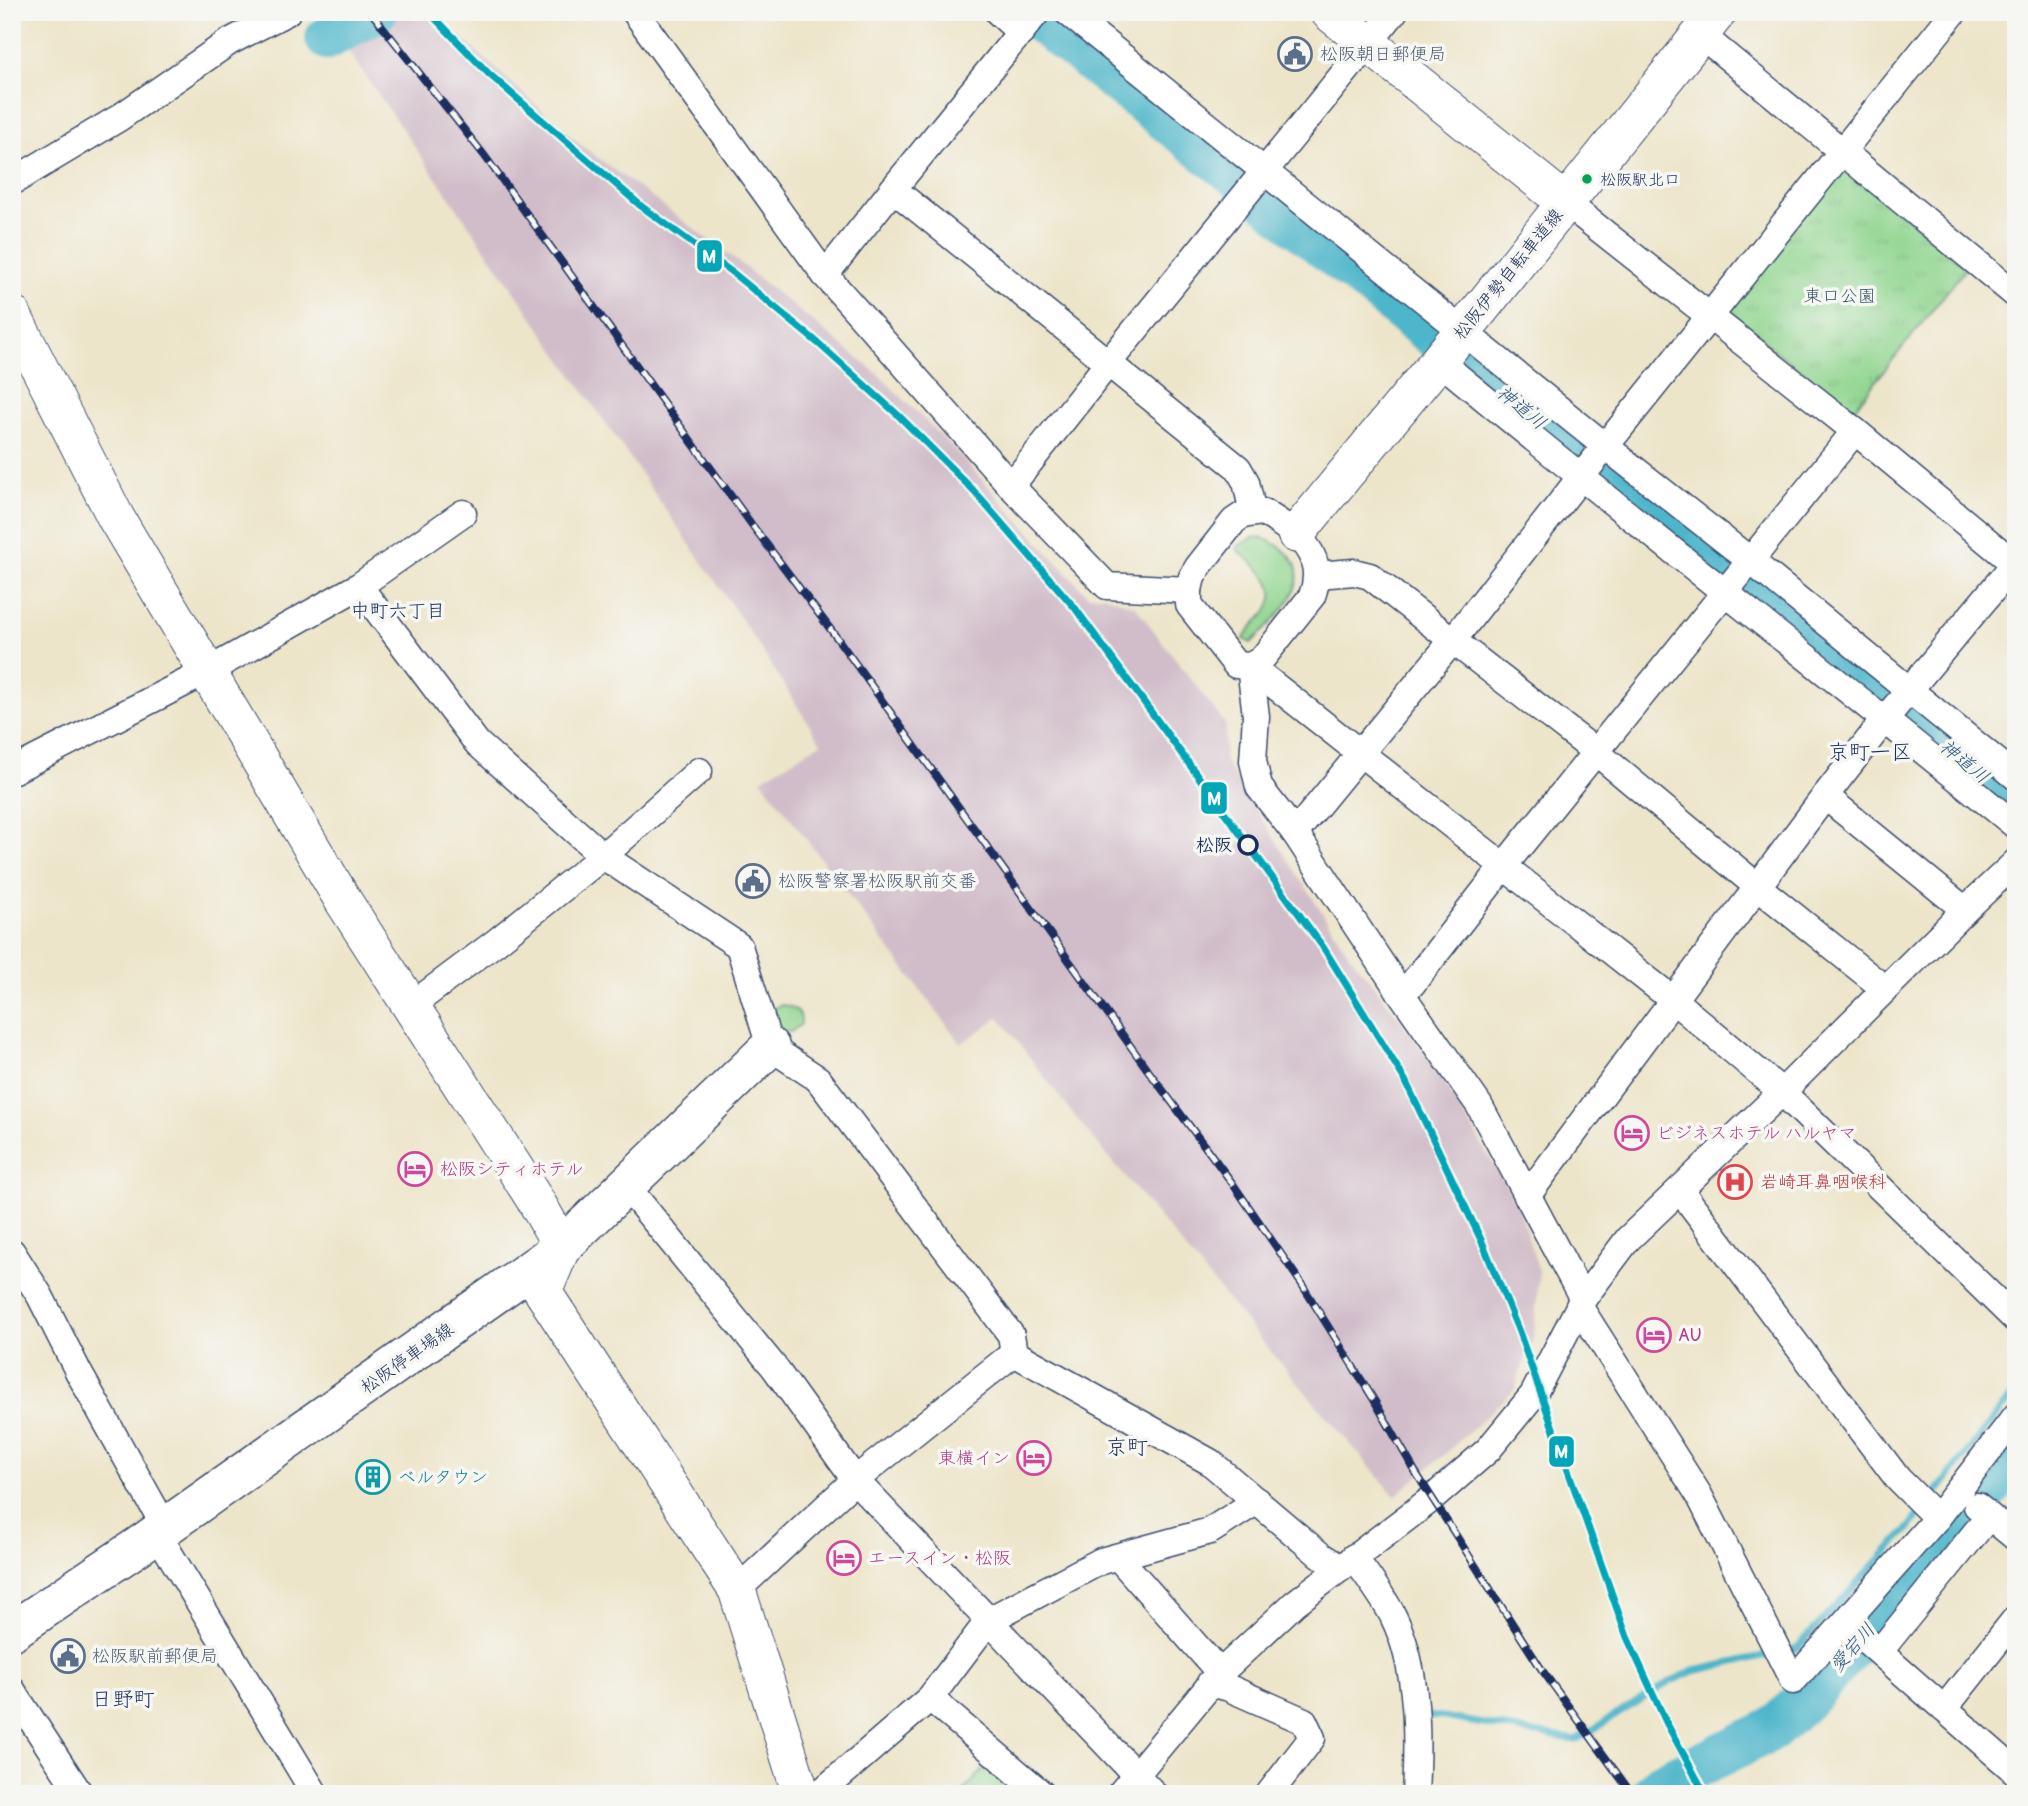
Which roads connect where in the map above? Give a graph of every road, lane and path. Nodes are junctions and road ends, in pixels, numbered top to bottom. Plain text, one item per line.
1 (287, 12) edge
2 (635, 12) edge
3 (998, 12) edge
4 (1067, 12) edge
5 (1329, 12) edge
6 (1394, 12) edge
7 (1954, 12) edge
8 (1028, 23) edge
9 (1709, 23) edge
10 (1369, 43) junction
11 (1842, 151) junction
12 (1262, 174) junction
13 (12, 182) edge
14 (893, 188) junction
15 (1565, 202) junction
16 (825, 275) junction
17 (2016, 295) edge
18 (12, 314) edge
19 (1710, 315) junction
20 (1463, 331) junction
21 (1437, 360) junction
22 (1109, 362) junction
23 (1855, 431) junction
24 (1605, 446) junction
25 (1580, 478) junction
26 (1012, 486) junction
27 (463, 513) dead end
28 (1252, 513) junction
29 (1296, 534) junction
30 (1751, 561) junction
31 (2015, 563) edge
32 (1317, 575) junction
33 (359, 586) junction
34 (1189, 590) junction
35 (1727, 592) junction
36 (1453, 640) junction
37 (1250, 666) junction
38 (208, 671) junction
39 (1908, 691) junction
40 (1885, 718) junction
41 (1596, 752) junction
42 (1361, 754) junction
43 (12, 771) edge
44 (699, 771) dead end
45 (2016, 777) edge
46 (1825, 796) junction
47 (2016, 826) edge
48 (1295, 833) junction
49 (603, 856) junction
50 (1503, 867) junction
51 (2013, 870) edge
52 (1758, 887) junction
53 (1965, 910) junction
54 (1885, 989) junction
55 (1400, 992) junction
56 (1672, 999) junction
57 (412, 1005) junction
58 (770, 1046) junction
59 (1782, 1092) junction
60 (627, 1187) junction
61 (1680, 1190) junction
62 (1527, 1196) junction
63 (562, 1247) junction
64 (12, 1252) edge
65 (1581, 1302) junction
66 (2016, 1320) edge
67 (1014, 1353) junction
68 (2016, 1416) edge
69 (855, 1479) junction
70 (1962, 1493) junction
71 (1258, 1501) junction
72 (1929, 1510) junction
73 (1988, 1515) junction
74 (161, 1530) junction
75 (2016, 1538) edge
76 (1118, 1557) junction
77 (1348, 1563) junction
78 (737, 1590) junction
79 (2016, 1618) edge
80 (989, 1620) junction
81 (1847, 1623) junction
82 (12, 1631) edge
83 (1877, 1650) junction
84 (1215, 1678) junction
85 (12, 1690) edge
86 (930, 1698) junction
87 (1944, 1709) junction
88 (2016, 1772) edge
89 (1128, 1784) edge
90 (823, 1792) edge
91 (79, 1794) edge
92 (315, 1794) edge
93 (1042, 1794) edge
94 (1154, 1794) edge
95 (1269, 1794) edge
96 (1415, 1794) edge

1 - 13 street
2 - 16 street
3 - 8 street
4 - 12 street
5 - 10 street
6 - 10 street
7 - 11 street
8 - 14 street
9 - 11 street
9 - 15 street, 松阪伊勢自転車道線
10 - 12 street
10 - 15 street
11 - 17 street
11 - 19 street
12 - 20 street
12 - 22 street
14 - 16 street
14 - 22 street
15 - 19 street
15 - 20 street, 松阪伊勢自転車道線
16 - 26 street
18 - 38 street
19 - 23 street
19 - 24 street
20 - 21 street, 松阪伊勢自転車道線
20 - 24 street
21 - 25 street
21 - 29 street, 松阪伊勢自転車道線
22 - 26 street
22 - 28 street
23 - 30 street
23 - 31 street
24 - 25 street
24 - 30 street
25 - 35 street
25 - 36 street
26 - 34 street
27 - 33 street
28 - 29 street
28 - 34 street
29 - 32 street
30 - 35 street
30 - 39 street
31 - 39 street
32 - 36 street
32 - 37 street
33 - 38 street
33 - 49 street
34 - 37 street
35 - 40 street
35 - 41 street
36 - 41 street
36 - 42 street
37 - 42 street
37 - 48 street
38 - 43 street
38 - 57 street
39 - 40 street
39 - 45 street
40 - 46 street
40 - 47 street
41 - 50 street
41 - 52 street
42 - 48 street
42 - 50 street
44 - 49 street
46 - 52 street
46 - 53 street
48 - 55 street
49 - 57 street
49 - 58 street
50 - 55 street
50 - 56 street
51 - 53 street
52 - 54 street
52 - 56 street
53 - 54 street
54 - 59 street
55 - 62 street
56 - 59 street
56 - 62 street
57 - 63 street
58 - 60 main road, 松阪停車場線
58 - 67 street
59 - 61 street
59 - 66 street
60 - 63 main road, 松阪停車場線
60 - 69 street
61 - 65 street
61 - 72 street
62 - 65 street
63 - 74 main road, 松阪停車場線
63 - 78 street
64 - 74 street
65 - 77 street
65 - 81 street
67 - 69 street
67 - 71 street
68 - 70 street
69 - 78 street
69 - 80 street
70 - 72 street
70 - 73 street
71 - 76 street
71 - 77 street
72 - 81 street
73 - 75 street
73 - 83 street
74 - 82 main road, 松阪停車場線
74 - 92 street
76 - 80 street
76 - 84 street
77 - 84 street
77 - 96 street
78 - 90 street
79 - 87 street
80 - 86 street
80 - 89 street
81 - 83 street
83 - 87 street
84 - 89 street
84 - 95 street
85 - 91 street
86 - 90 street
86 - 93 street
87 - 88 street
89 - 94 street

